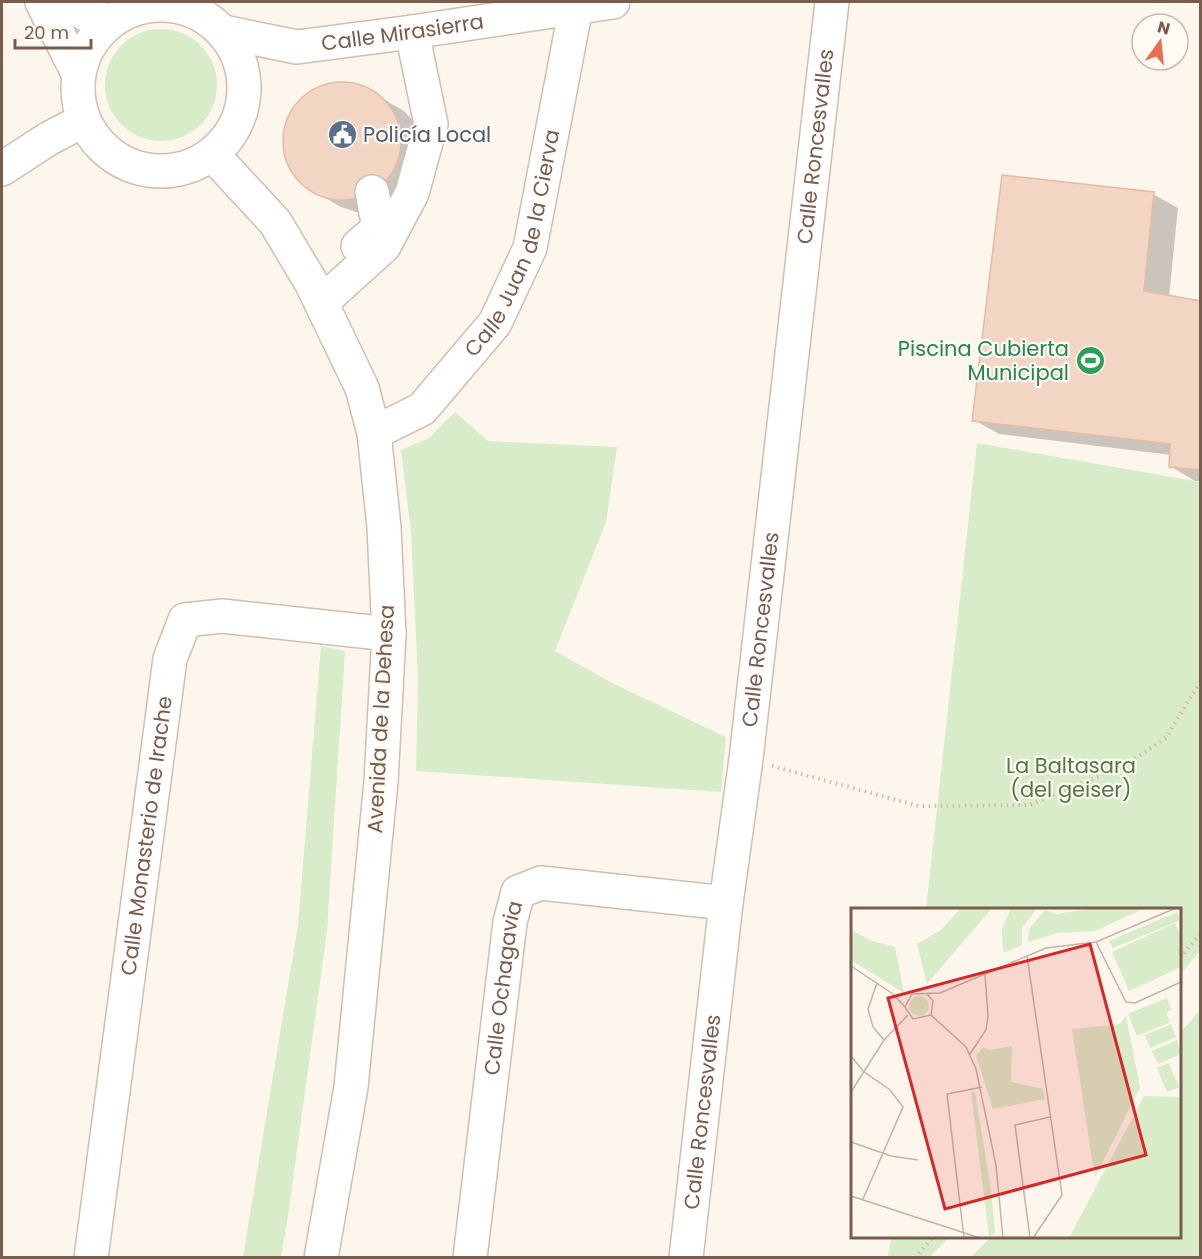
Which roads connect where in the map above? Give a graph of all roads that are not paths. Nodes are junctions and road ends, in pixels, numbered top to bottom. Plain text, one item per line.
1 (42, 2) edge
2 (64, 2) edge
3 (613, 2) edge
4 (832, 2) edge
5 (576, 7) junction
6 (110, 21) junction
7 (223, 32) junction
8 (412, 32) junction
9 (297, 47) junction
10 (78, 73) junction
11 (244, 82) junction
12 (84, 120) junction
13 (212, 154) junction
14 (2, 169) edge
15 (372, 192) dead end
16 (317, 294) junction
17 (374, 433) junction
18 (389, 634) junction
19 (726, 903) junction
20 (92, 1257) edge
21 (321, 1257) edge
22 (470, 1257) edge
23 (686, 1257) edge

1 - 10 street
2 - 6 street
3 - 5 street, Calle Mirasierra
4 - 19 street, Calle Roncesvalles
5 - 8 street, Calle Mirasierra
5 - 17 street, Calle Juan de la Cierva
6 - 7 street
6 - 10 street
7 - 9 street, Calle Mirasierra
7 - 11 street
8 - 9 street, Calle Mirasierra
8 - 16 street
9 - 11 street, Calle Mirasierra
10 - 12 street
11 - 13 street
12 - 13 street
12 - 14 street
13 - 16 street, Avenida de la Dehesa
15 - 16 street
16 - 17 street, Avenida de la Dehesa
17 - 18 street, Avenida de la Dehesa
18 - 20 street, Calle Monasterio de Irache
18 - 21 street, Avenida de la Dehesa
19 - 22 street, Calle Ochagavia
19 - 23 street, Calle Roncesvalles

